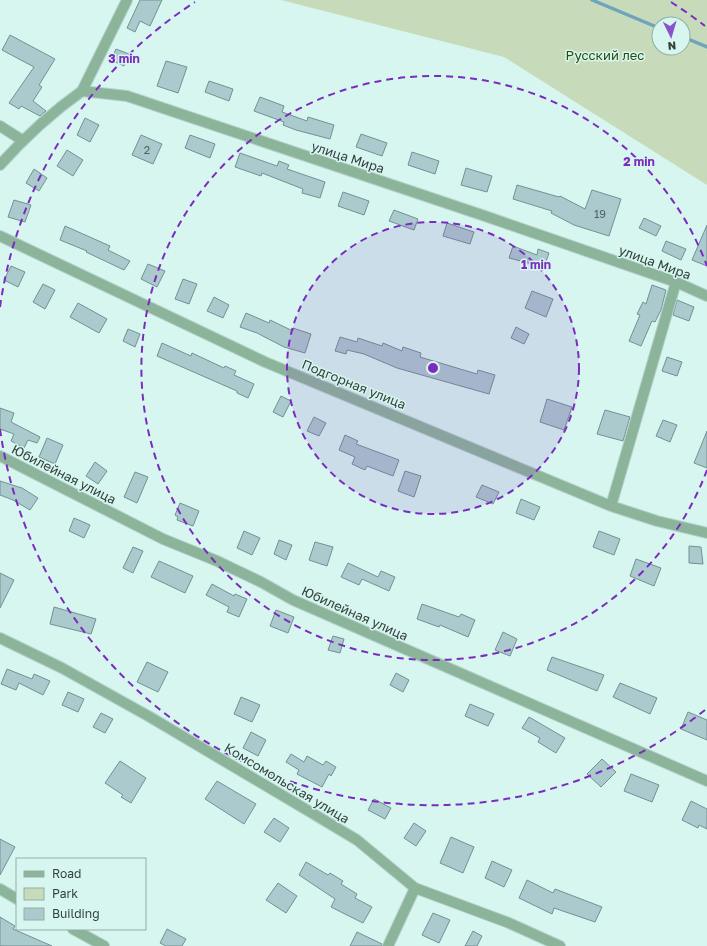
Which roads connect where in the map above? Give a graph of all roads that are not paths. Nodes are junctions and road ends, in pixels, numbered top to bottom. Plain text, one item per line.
1 (127, 0) edge
2 (82, 91) junction
3 (0, 126) edge
4 (22, 140) junction
5 (0, 165) edge
6 (0, 236) edge
7 (676, 282) junction
8 (707, 296) edge
9 (0, 456) edge
10 (611, 506) junction
11 (707, 533) edge
12 (0, 638) edge
13 (707, 782) edge
14 (415, 888) junction
15 (0, 889) edge
16 (16, 898) edge
17 (75, 930) edge
18 (104, 946) edge
19 (388, 946) edge
20 (560, 946) edge

1 - 2 street
2 - 4 street
2 - 7 street, улица Мира
3 - 4 street
4 - 5 street
6 - 10 street, Подгорная улица
7 - 8 street, улица Мира
7 - 10 street
9 - 13 street, Юбилейная улица
10 - 11 street, Подгорная улица
12 - 14 street, Комсомольская улица
14 - 19 street
14 - 20 street, Комсомольская улица
15 - 16 street
17 - 18 street

